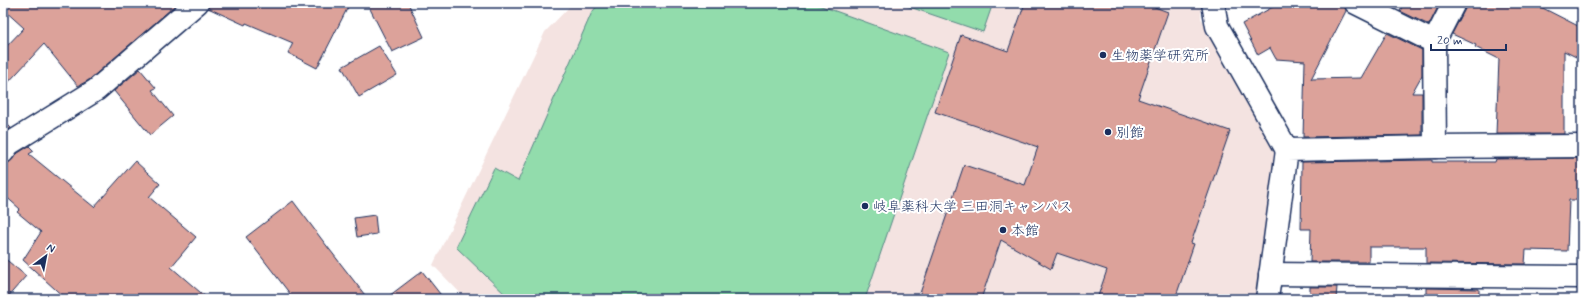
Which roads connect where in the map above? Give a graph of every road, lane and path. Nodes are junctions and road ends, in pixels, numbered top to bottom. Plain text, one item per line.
1 (197, 3) edge
2 (1213, 3) edge
3 (1356, 3) edge
4 (1454, 3) edge
5 (1434, 42) junction
6 (1582, 146) edge
7 (1435, 147) junction
8 (1287, 150) junction
9 (3, 152) edge
10 (1270, 274) junction
11 (1582, 277) edge
12 (1267, 299) edge

1 - 9 street
2 - 8 street
3 - 5 street
4 - 5 street
5 - 7 street
6 - 7 street
7 - 8 street
8 - 10 street
10 - 11 street
10 - 12 street

